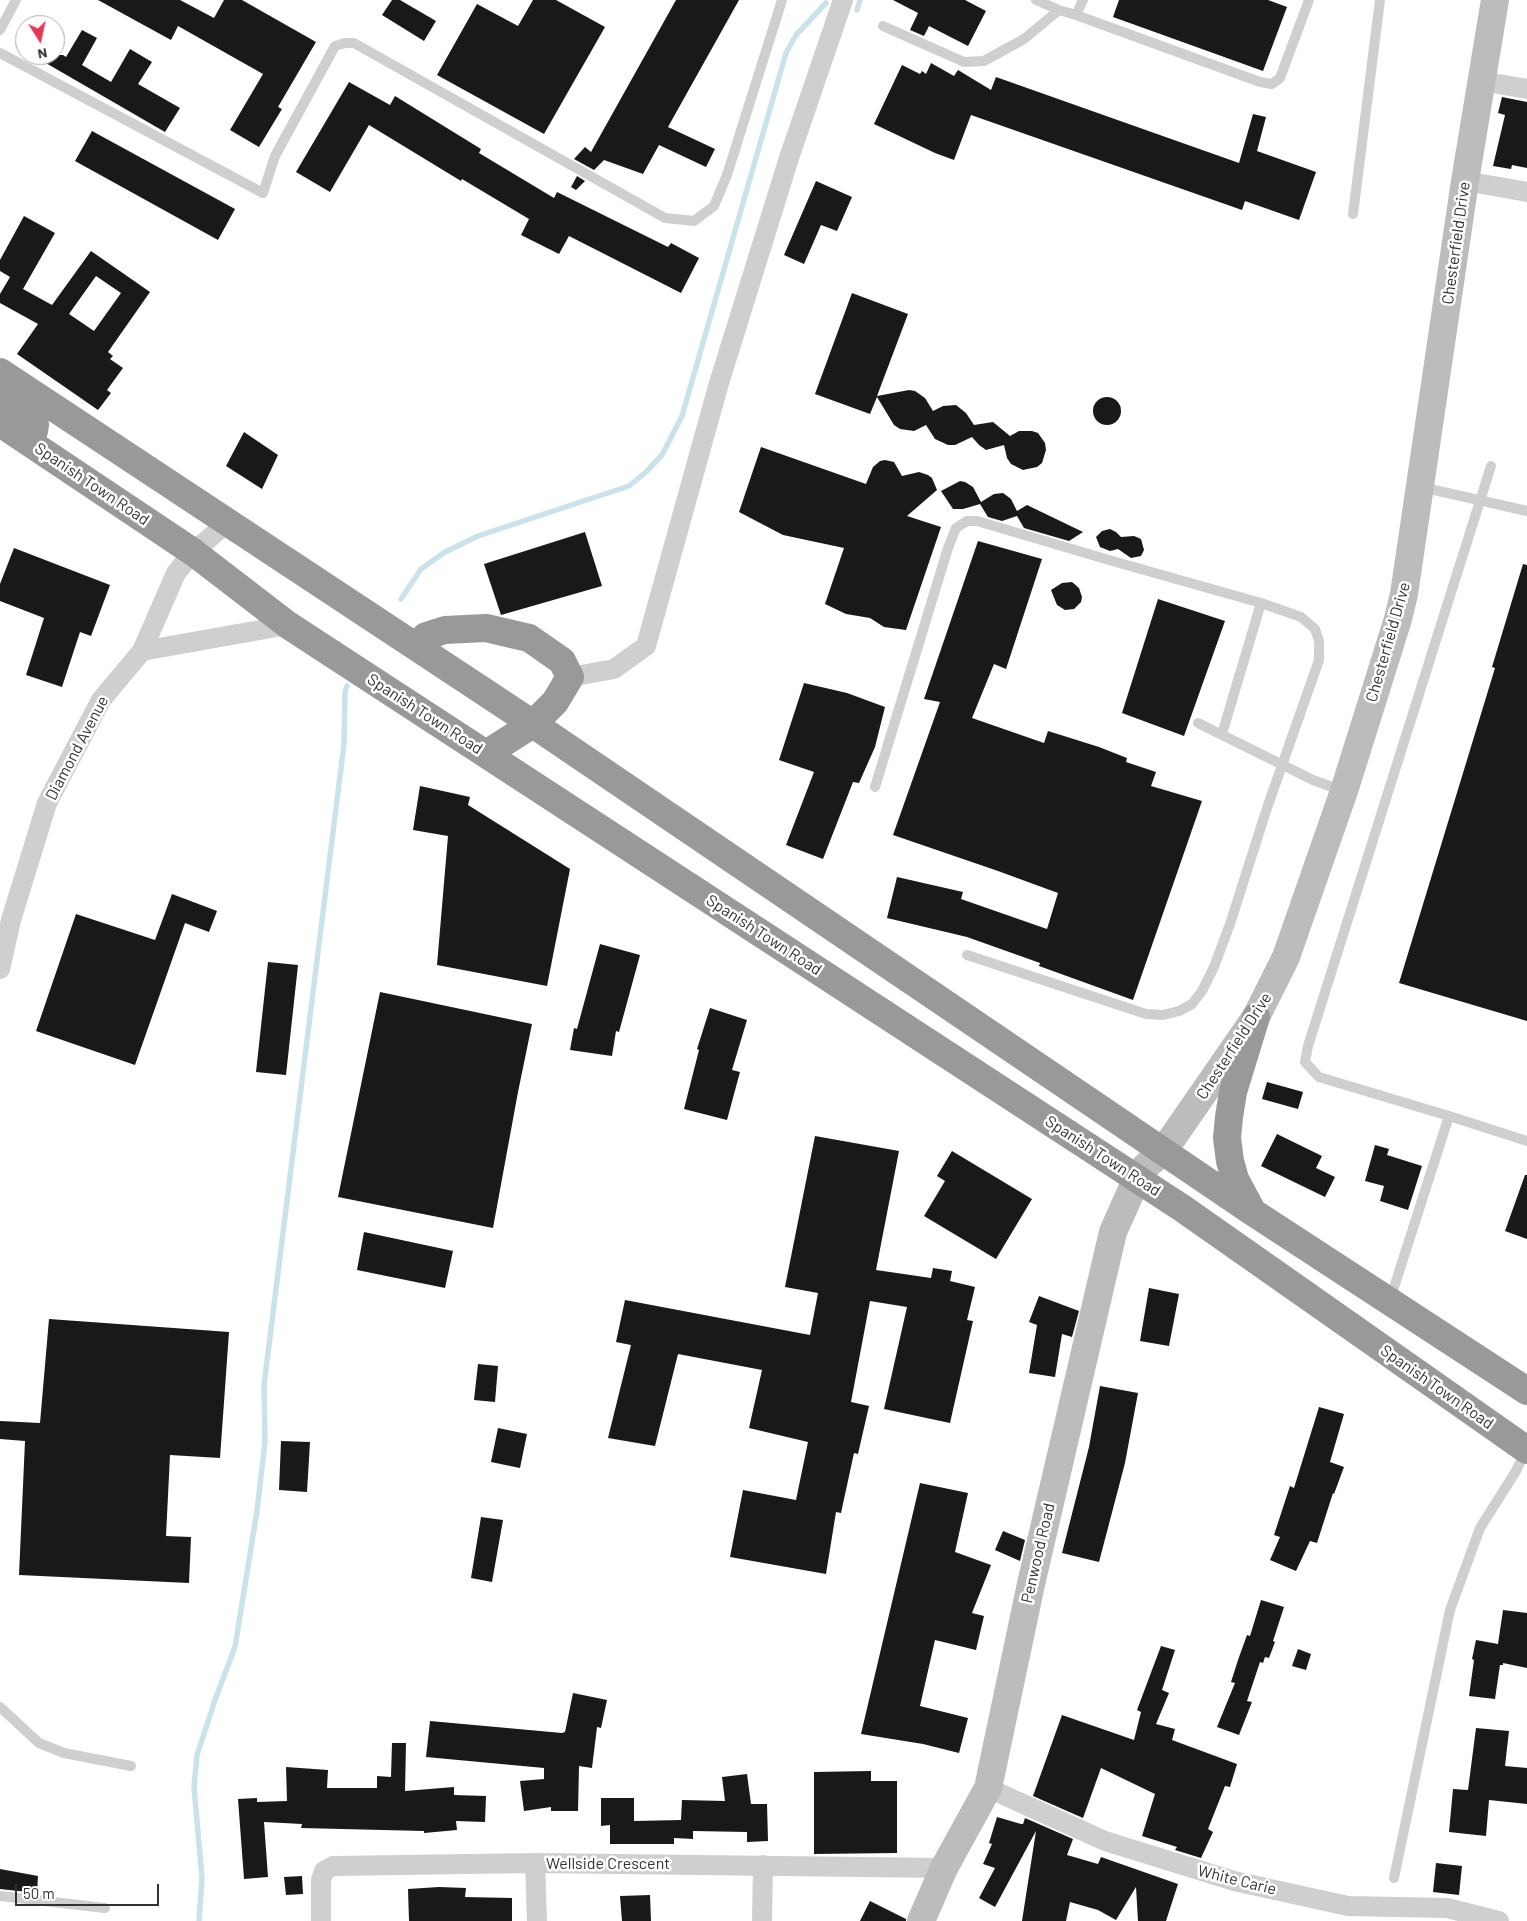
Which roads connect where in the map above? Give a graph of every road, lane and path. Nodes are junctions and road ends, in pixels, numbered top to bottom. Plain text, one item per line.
1 (16, 0) edge
2 (782, 0) edge
3 (843, 0) edge
4 (1036, 0) edge
5 (1083, 0) edge
6 (1309, 0) edge
7 (1380, 0) edge
8 (1495, 0) edge
9 (1059, 10) junction
10 (1076, 15) junction
11 (883, 26) dead end
12 (0, 30) edge
13 (0, 53) edge
14 (1481, 81) junction
15 (1527, 89) edge
16 (1464, 182) junction
17 (1527, 192) edge
18 (1353, 214) dead end
19 (0, 372) edge
20 (0, 399) edge
21 (0, 423) edge
22 (32, 444) junction
23 (1491, 466) dead end
24 (1420, 487) junction
25 (1479, 501) junction
26 (1527, 511) edge
27 (227, 523) junction
28 (193, 552) junction
29 (1261, 603) junction
30 (288, 625) junction
31 (416, 647) junction
32 (142, 651) junction
33 (570, 677) junction
34 (1198, 723) dead end
35 (533, 724) junction
36 (1222, 734) junction
37 (486, 754) junction
38 (1282, 764) junction
39 (875, 787) dead end
40 (1344, 791) junction
41 (968, 955) dead end
42 (0, 969) edge
43 (1256, 1017) junction
44 (1448, 1116) junction
45 (1527, 1141) edge
46 (1164, 1150) junction
47 (1138, 1178) junction
48 (1252, 1211) junction
49 (1390, 1300) junction
50 (1527, 1391) edge
51 (1527, 1450) edge
52 (0, 1707) edge
53 (130, 1766) dead end
54 (988, 1788) junction
55 (535, 1863) junction
56 (763, 1865) junction
57 (944, 1868) junction
58 (1394, 1878) dead end
59 (0, 1896) edge
60 (105, 1908) dead end
61 (320, 1921) edge
62 (537, 1921) edge
63 (762, 1921) edge
64 (921, 1921) edge
65 (1499, 1921) edge

1 - 12 lane
2 - 13 lane
3 - 33 street
4 - 9 lane
5 - 10 lane
6 - 10 lane
7 - 18 lane
8 - 14 street, Chesterfield Drive
9 - 10 lane
9 - 11 lane
14 - 15 street
14 - 16 street, Chesterfield Drive
16 - 17 street
16 - 24 street, Chesterfield Drive
19 - 27 highway
20 - 22 highway
21 - 22 highway, Spanish Town Road
22 - 28 highway, Spanish Town Road
23 - 25 lane
24 - 25 lane
24 - 40 street, Chesterfield Drive
25 - 26 lane
25 - 44 lane
27 - 28 street, Diamond Avenue
27 - 31 highway
28 - 30 highway, Spanish Town Road
28 - 32 street, Diamond Avenue
29 - 36 lane
29 - 38 lane
29 - 39 lane
30 - 32 street
30 - 37 highway, Spanish Town Road
31 - 33 highway
31 - 35 highway
32 - 42 street, Diamond Avenue
33 - 35 highway
34 - 36 lane
35 - 37 highway
35 - 46 highway
36 - 38 lane
37 - 47 highway, Spanish Town Road
38 - 40 lane
38 - 41 lane
40 - 43 street, Chesterfield Drive
43 - 46 street, Chesterfield Drive
43 - 48 highway
44 - 45 lane
44 - 49 lane
46 - 47 street, Chesterfield Drive
46 - 48 highway
47 - 51 highway, Spanish Town Road
47 - 54 street, Penwood Road
48 - 49 highway
49 - 50 highway
51 - 58 lane
52 - 53 lane
54 - 57 street, Penwood Road
54 - 65 street, White Carie
55 - 56 street, Wellside Crescent
55 - 61 street, Wellside Crescent
55 - 62 street
56 - 57 street, Wellside Crescent
56 - 63 street
57 - 64 street, Penwood Road
59 - 60 lane

